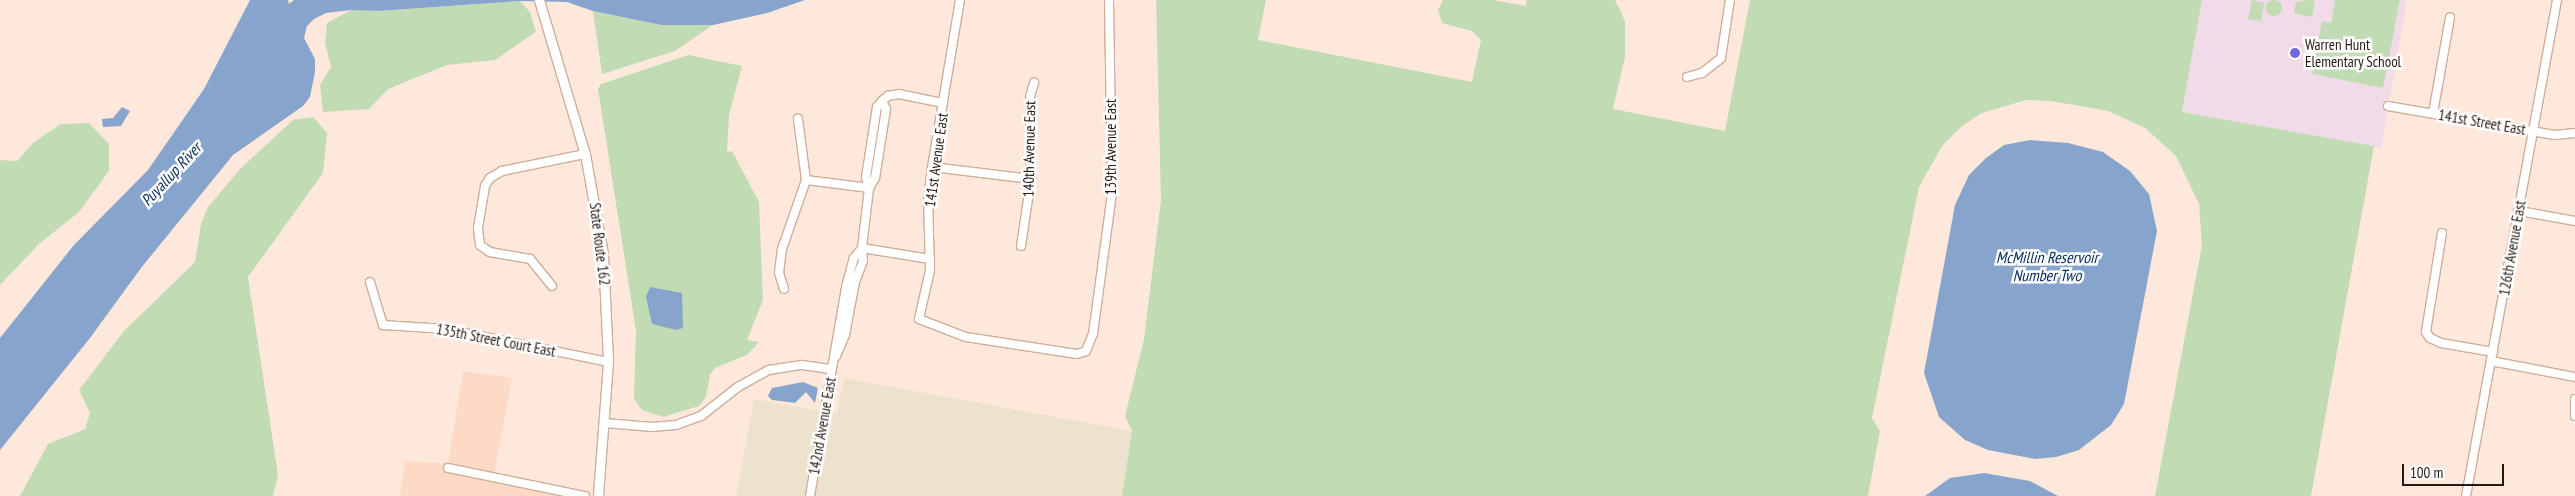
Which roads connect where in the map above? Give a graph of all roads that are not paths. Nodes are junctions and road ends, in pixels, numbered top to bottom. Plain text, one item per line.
1 (538, 0) edge
2 (960, 0) edge
3 (1108, 0) edge
4 (1730, 0) edge
5 (2557, 0) edge
6 (2450, 18) dead end
7 (1687, 77) dead end
8 (1034, 83) dead end
9 (943, 103) junction
10 (2388, 106) dead end
11 (2433, 114) junction
12 (798, 119) dead end
13 (2533, 131) junction
14 (2575, 133) edge
15 (585, 154) junction
16 (932, 168) junction
17 (1031, 179) junction
18 (806, 180) junction
19 (869, 188) junction
20 (2519, 210) junction
21 (2575, 220) edge
22 (2442, 233) dead end
23 (1021, 246) dead end
24 (862, 248) junction
25 (930, 259) junction
26 (370, 282) dead end
27 (552, 286) dead end
28 (784, 289) dead end
29 (919, 319) joint
30 (2493, 352) junction
31 (2491, 361) junction
32 (608, 362) junction
33 (832, 369) junction
34 (2575, 377) edge
35 (2575, 399) edge
36 (2575, 416) edge
37 (605, 423) junction
38 (448, 468) dead end
39 (585, 496) edge
40 (598, 496) edge
41 (810, 496) edge
42 (2466, 496) edge

1 - 15 main road, State Route 162
2 - 9 street, 141st Avenue East
3 - 29 street, 139th Avenue East
4 - 7 street
5 - 13 street, 126th Avenue East
6 - 11 street
8 - 17 street, 140th Avenue East
9 - 16 street, 141st Avenue East
9 - 19 street, 142nd Avenue East
10 - 11 street, 141st Street East
11 - 13 street, 141st Street East
12 - 18 street
13 - 14 street, 141st Street East
13 - 20 street, 126th Avenue East
15 - 27 street
15 - 32 main road, State Route 162
16 - 17 street
16 - 25 street, 141st Avenue East
17 - 23 street, 140th Avenue East
18 - 19 street
18 - 28 street
19 - 24 street, 142nd Avenue East
20 - 21 street
20 - 30 street, 126th Avenue East
22 - 30 street
24 - 25 street
24 - 33 street, 142nd Avenue East
25 - 29 street, 141st Avenue East
26 - 32 street, 135th Street Court East
30 - 31 street, 126th Avenue East
31 - 34 street
31 - 42 street, 126th Avenue East
32 - 37 main road, State Route 162
33 - 37 street
33 - 41 street, 142nd Avenue East
35 - 36 street
37 - 40 main road, State Route 162
38 - 39 street

